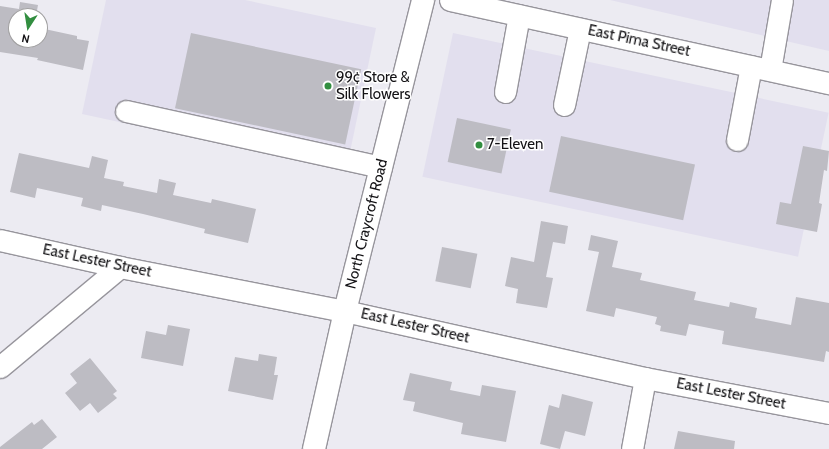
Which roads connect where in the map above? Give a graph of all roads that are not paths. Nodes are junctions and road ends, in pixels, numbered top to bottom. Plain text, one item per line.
1 (423, 0) edge
2 (450, 0) edge
3 (782, 0) edge
4 (519, 15) junction
5 (580, 28) junction
6 (761, 68) junction
7 (829, 83) edge
8 (504, 92) dead end
9 (564, 105) dead end
10 (126, 111) dead end
11 (737, 140) dead end
12 (381, 167) junction
13 (0, 240) edge
14 (120, 267) junction
15 (345, 311) junction
16 (0, 367) edge
17 (645, 378) junction
18 (829, 413) edge
19 (314, 449) edge
20 (632, 449) edge

1 - 12 main road, North Craycroft Road
2 - 4 street, East Pima Street
3 - 6 street
4 - 5 street, East Pima Street
4 - 8 street
5 - 6 street, East Pima Street
5 - 9 street
6 - 7 street, East Pima Street
6 - 11 street
10 - 12 street
12 - 15 main road, North Craycroft Road
13 - 14 street, East Lester Street
14 - 15 street, East Lester Street
14 - 16 street
15 - 17 street, East Lester Street
15 - 19 main road, North Craycroft Road
17 - 18 street, East Lester Street
17 - 20 street

